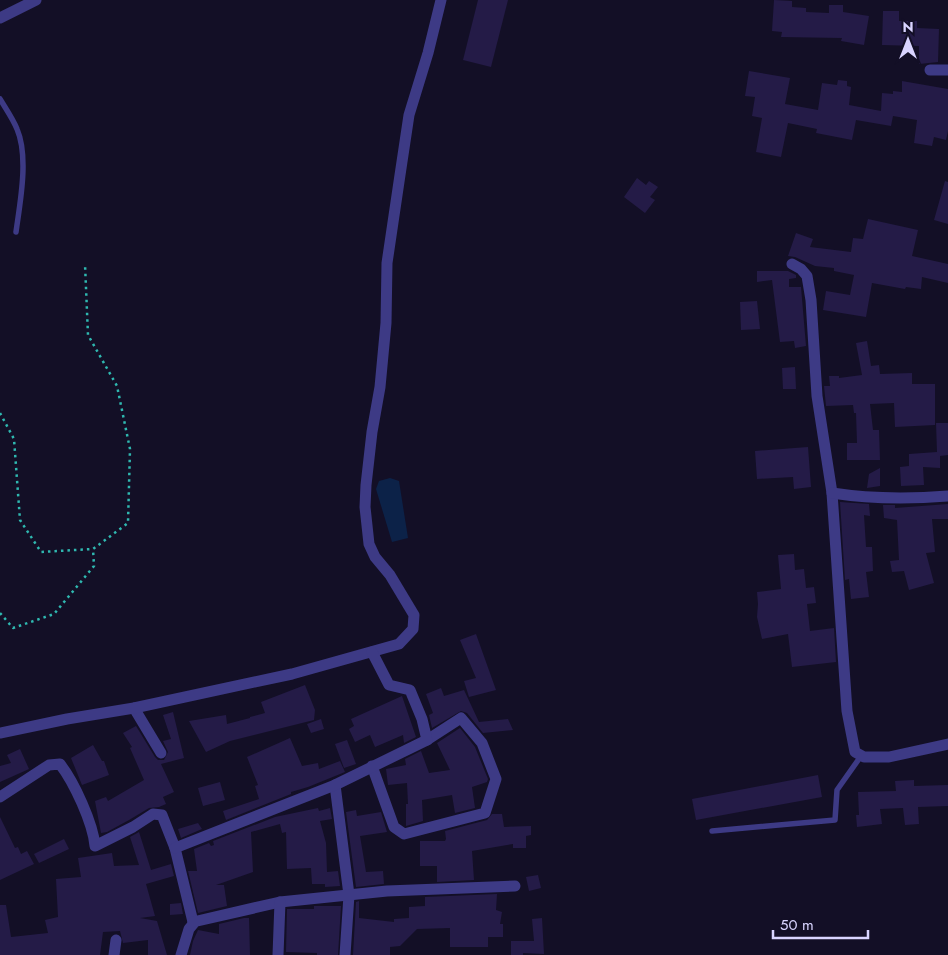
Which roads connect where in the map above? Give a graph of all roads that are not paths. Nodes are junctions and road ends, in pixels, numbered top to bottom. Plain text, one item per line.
1 (36, 0) edge
2 (442, 0) edge
3 (0, 18) edge
4 (930, 70) dead end
5 (948, 70) edge
6 (0, 99) edge
7 (16, 232) dead end
8 (792, 264) dead end
9 (832, 494) junction
10 (948, 496) edge
11 (372, 652) junction
12 (134, 708) junction
13 (0, 733) edge
14 (427, 740) junction
15 (948, 744) edge
16 (162, 753) dead end
17 (861, 756) junction
18 (372, 766) junction
19 (335, 785) junction
20 (0, 796) edge
21 (712, 831) dead end
22 (175, 848) junction
23 (516, 886) dead end
24 (349, 895) junction
25 (280, 902) junction
26 (193, 922) junction
27 (116, 940) dead end
28 (114, 955) edge
29 (181, 955) edge
30 (278, 955) edge
31 (346, 955) edge

1 - 3 street
2 - 11 street
4 - 5 street
6 - 7 lane
8 - 9 street
9 - 10 street
9 - 17 street
11 - 12 street
11 - 14 street
12 - 13 street
12 - 16 street
14 - 18 street
14 - 18 street
15 - 17 street
17 - 21 lane
18 - 19 street
19 - 22 street
19 - 24 street
20 - 22 street
22 - 26 street
23 - 24 street
24 - 25 street
24 - 31 street
25 - 26 street
25 - 30 street
26 - 29 street
27 - 28 street

